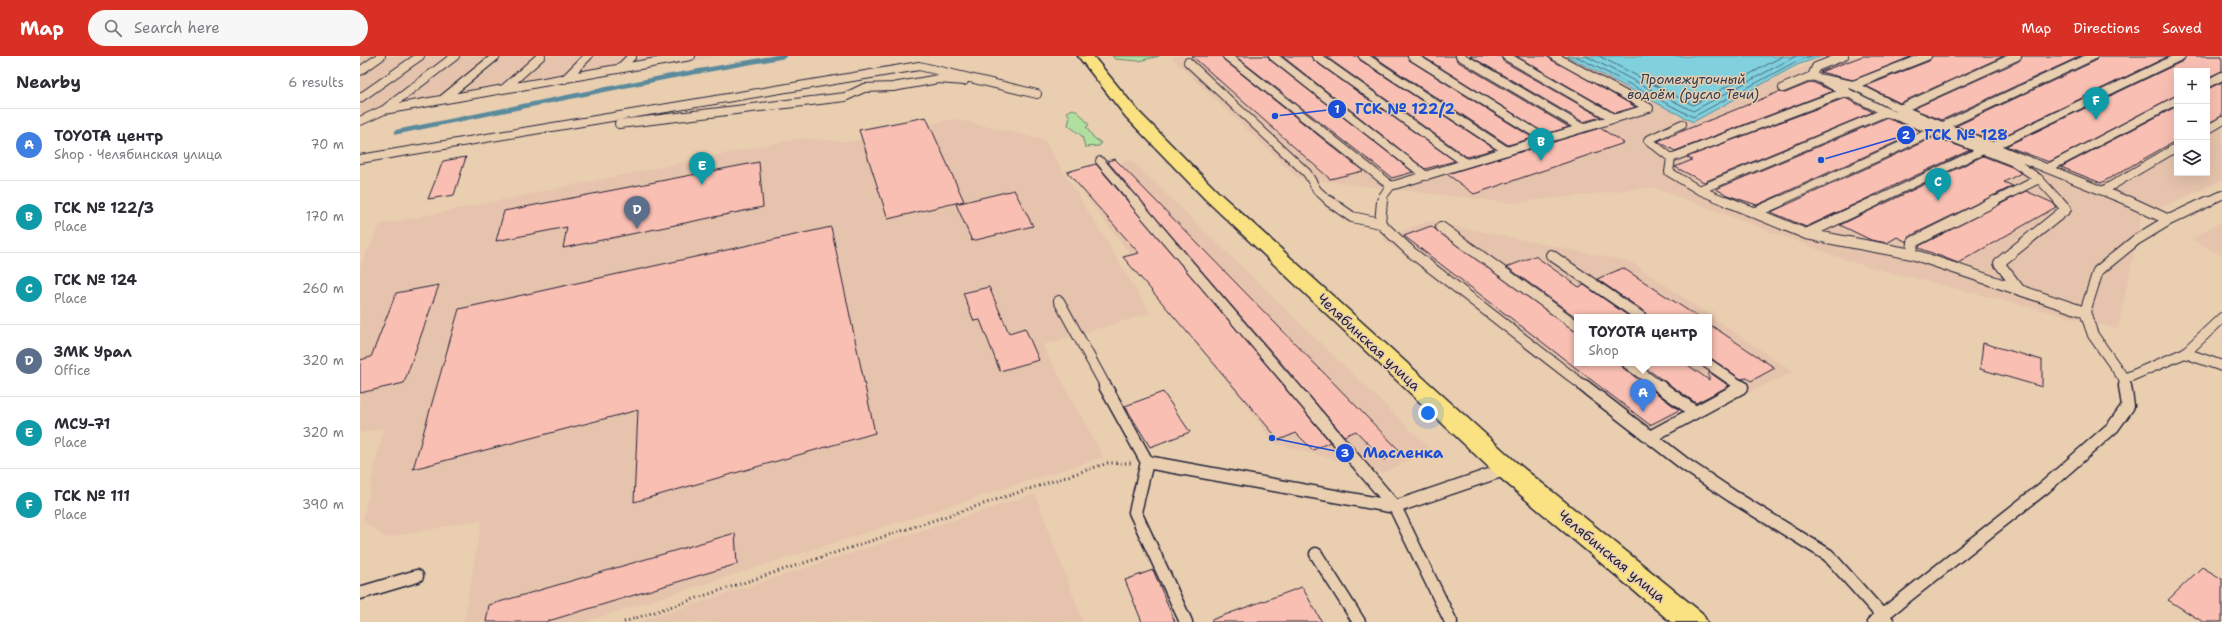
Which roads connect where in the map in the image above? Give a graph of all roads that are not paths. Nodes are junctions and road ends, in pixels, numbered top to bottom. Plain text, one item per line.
1 (381, 56) edge
2 (420, 56) edge
3 (455, 56) edge
4 (496, 56) edge
5 (541, 56) edge
6 (588, 56) edge
7 (632, 56) edge
8 (691, 56) edge
9 (1085, 56) edge
10 (1227, 56) edge
11 (1273, 56) edge
12 (1316, 56) edge
13 (1363, 56) edge
14 (1412, 56) edge
15 (1460, 56) edge
16 (1506, 56) edge
17 (1554, 56) edge
18 (1844, 56) edge
19 (1927, 56) edge
20 (2017, 56) edge
21 (2093, 56) edge
22 (2181, 56) edge
23 (679, 57) edge
24 (1188, 62) dead end
25 (619, 69) junction
26 (360, 71) edge
27 (2222, 76) edge
28 (1815, 77) junction
29 (565, 79) junction
30 (988, 81) junction
31 (2210, 82) edge
32 (1853, 85) junction
33 (505, 88) junction
34 (1783, 88) dead end
35 (1845, 92) junction
36 (1037, 94) dead end
37 (360, 98) edge
38 (441, 100) junction
39 (2174, 102) edge
40 (1900, 109) junction
41 (384, 110) junction
42 (1886, 112) junction
43 (1615, 118) junction
44 (610, 119) junction
45 (360, 121) edge
46 (2222, 121) edge
47 (1682, 124) dead end
48 (1943, 126) junction
49 (1582, 128) junction
50 (2210, 128) edge
51 (2210, 129) edge
52 (1934, 131) junction
53 (2222, 131) edge
54 (1546, 139) junction
55 (1994, 146) junction
56 (2174, 149) edge
57 (1983, 150) junction
58 (1506, 151) junction
59 (1671, 158) junction
60 (360, 159) edge
61 (1100, 161) dead end
62 (1466, 163) junction
63 (2048, 168) junction
64 (1426, 176) junction
65 (2039, 179) junction
66 (1391, 186) junction
67 (1699, 190) junction
68 (2104, 190) junction
69 (2222, 195) edge
70 (1754, 213) junction
71 (2169, 220) junction
72 (1380, 223) junction
73 (1441, 227) dead end
74 (1806, 234) junction
75 (1912, 254) junction
76 (1551, 256) dead end
77 (2019, 289) junction
78 (1059, 301) dead end
79 (2085, 312) junction
80 (1636, 314) edge
81 (2222, 318) edge
82 (1574, 324) edge
83 (2185, 353) junction
84 (1631, 366) edge
85 (1711, 366) edge
86 (2222, 366) edge
87 (2124, 379) junction
88 (1695, 412) junction
89 (1650, 436) junction
90 (1147, 462) junction
91 (1507, 469) junction
92 (1396, 507) junction
93 (1316, 554) dead end
94 (417, 576) dead end
95 (360, 593) edge
96 (1882, 620) edge
97 (1186, 622) edge
98 (1358, 622) edge
99 (1451, 622) edge
100 (1692, 622) edge

1 - 26 lane
2 - 37 lane
3 - 41 lane
4 - 38 lane
5 - 33 lane
6 - 29 lane
7 - 25 lane
8 - 23 lane
9 - 91 main road, Челябинская улица
10 - 66 lane
11 - 64 lane
12 - 62 lane
13 - 58 lane
14 - 54 lane
15 - 49 lane
16 - 43 lane
17 - 43 lane
18 - 28 lane
19 - 32 lane
20 - 40 lane
21 - 48 lane
22 - 55 lane
23 - 25 lane
24 - 72 lane
25 - 29 lane
27 - 31 lane
28 - 32 lane
28 - 34 lane
28 - 35 lane
29 - 33 lane
30 - 36 lane
30 - 44 lane
30 - 44 lane
32 - 40 lane
33 - 38 lane
35 - 42 lane
35 - 59 lane
38 - 41 lane
39 - 63 lane
40 - 48 lane
41 - 45 lane
42 - 52 lane
42 - 67 lane
43 - 49 lane
44 - 60 lane
46 - 50 lane
47 - 59 lane
48 - 55 lane
49 - 54 lane
51 - 53 lane
52 - 57 lane
52 - 70 lane
54 - 58 lane
55 - 63 lane
56 - 68 lane
57 - 65 lane
57 - 74 lane
58 - 62 lane
59 - 67 lane
61 - 92 lane
62 - 64 lane
63 - 68 lane
64 - 66 lane
65 - 75 lane
65 - 77 lane
66 - 72 lane
67 - 70 lane
68 - 71 lane
69 - 71 lane
70 - 74 lane
71 - 79 lane
72 - 89 lane
73 - 82 lane
74 - 75 lane
75 - 77 lane
76 - 80 lane
77 - 79 lane
78 - 90 lane
79 - 87 lane
81 - 83 lane
83 - 86 lane
83 - 87 lane
84 - 88 lane
85 - 88 lane
87 - 96 lane
88 - 89 lane
89 - 96 lane
90 - 92 lane
90 - 97 lane
91 - 92 lane
91 - 100 main road, Челябинская улица
92 - 99 lane
93 - 98 lane
94 - 95 lane

